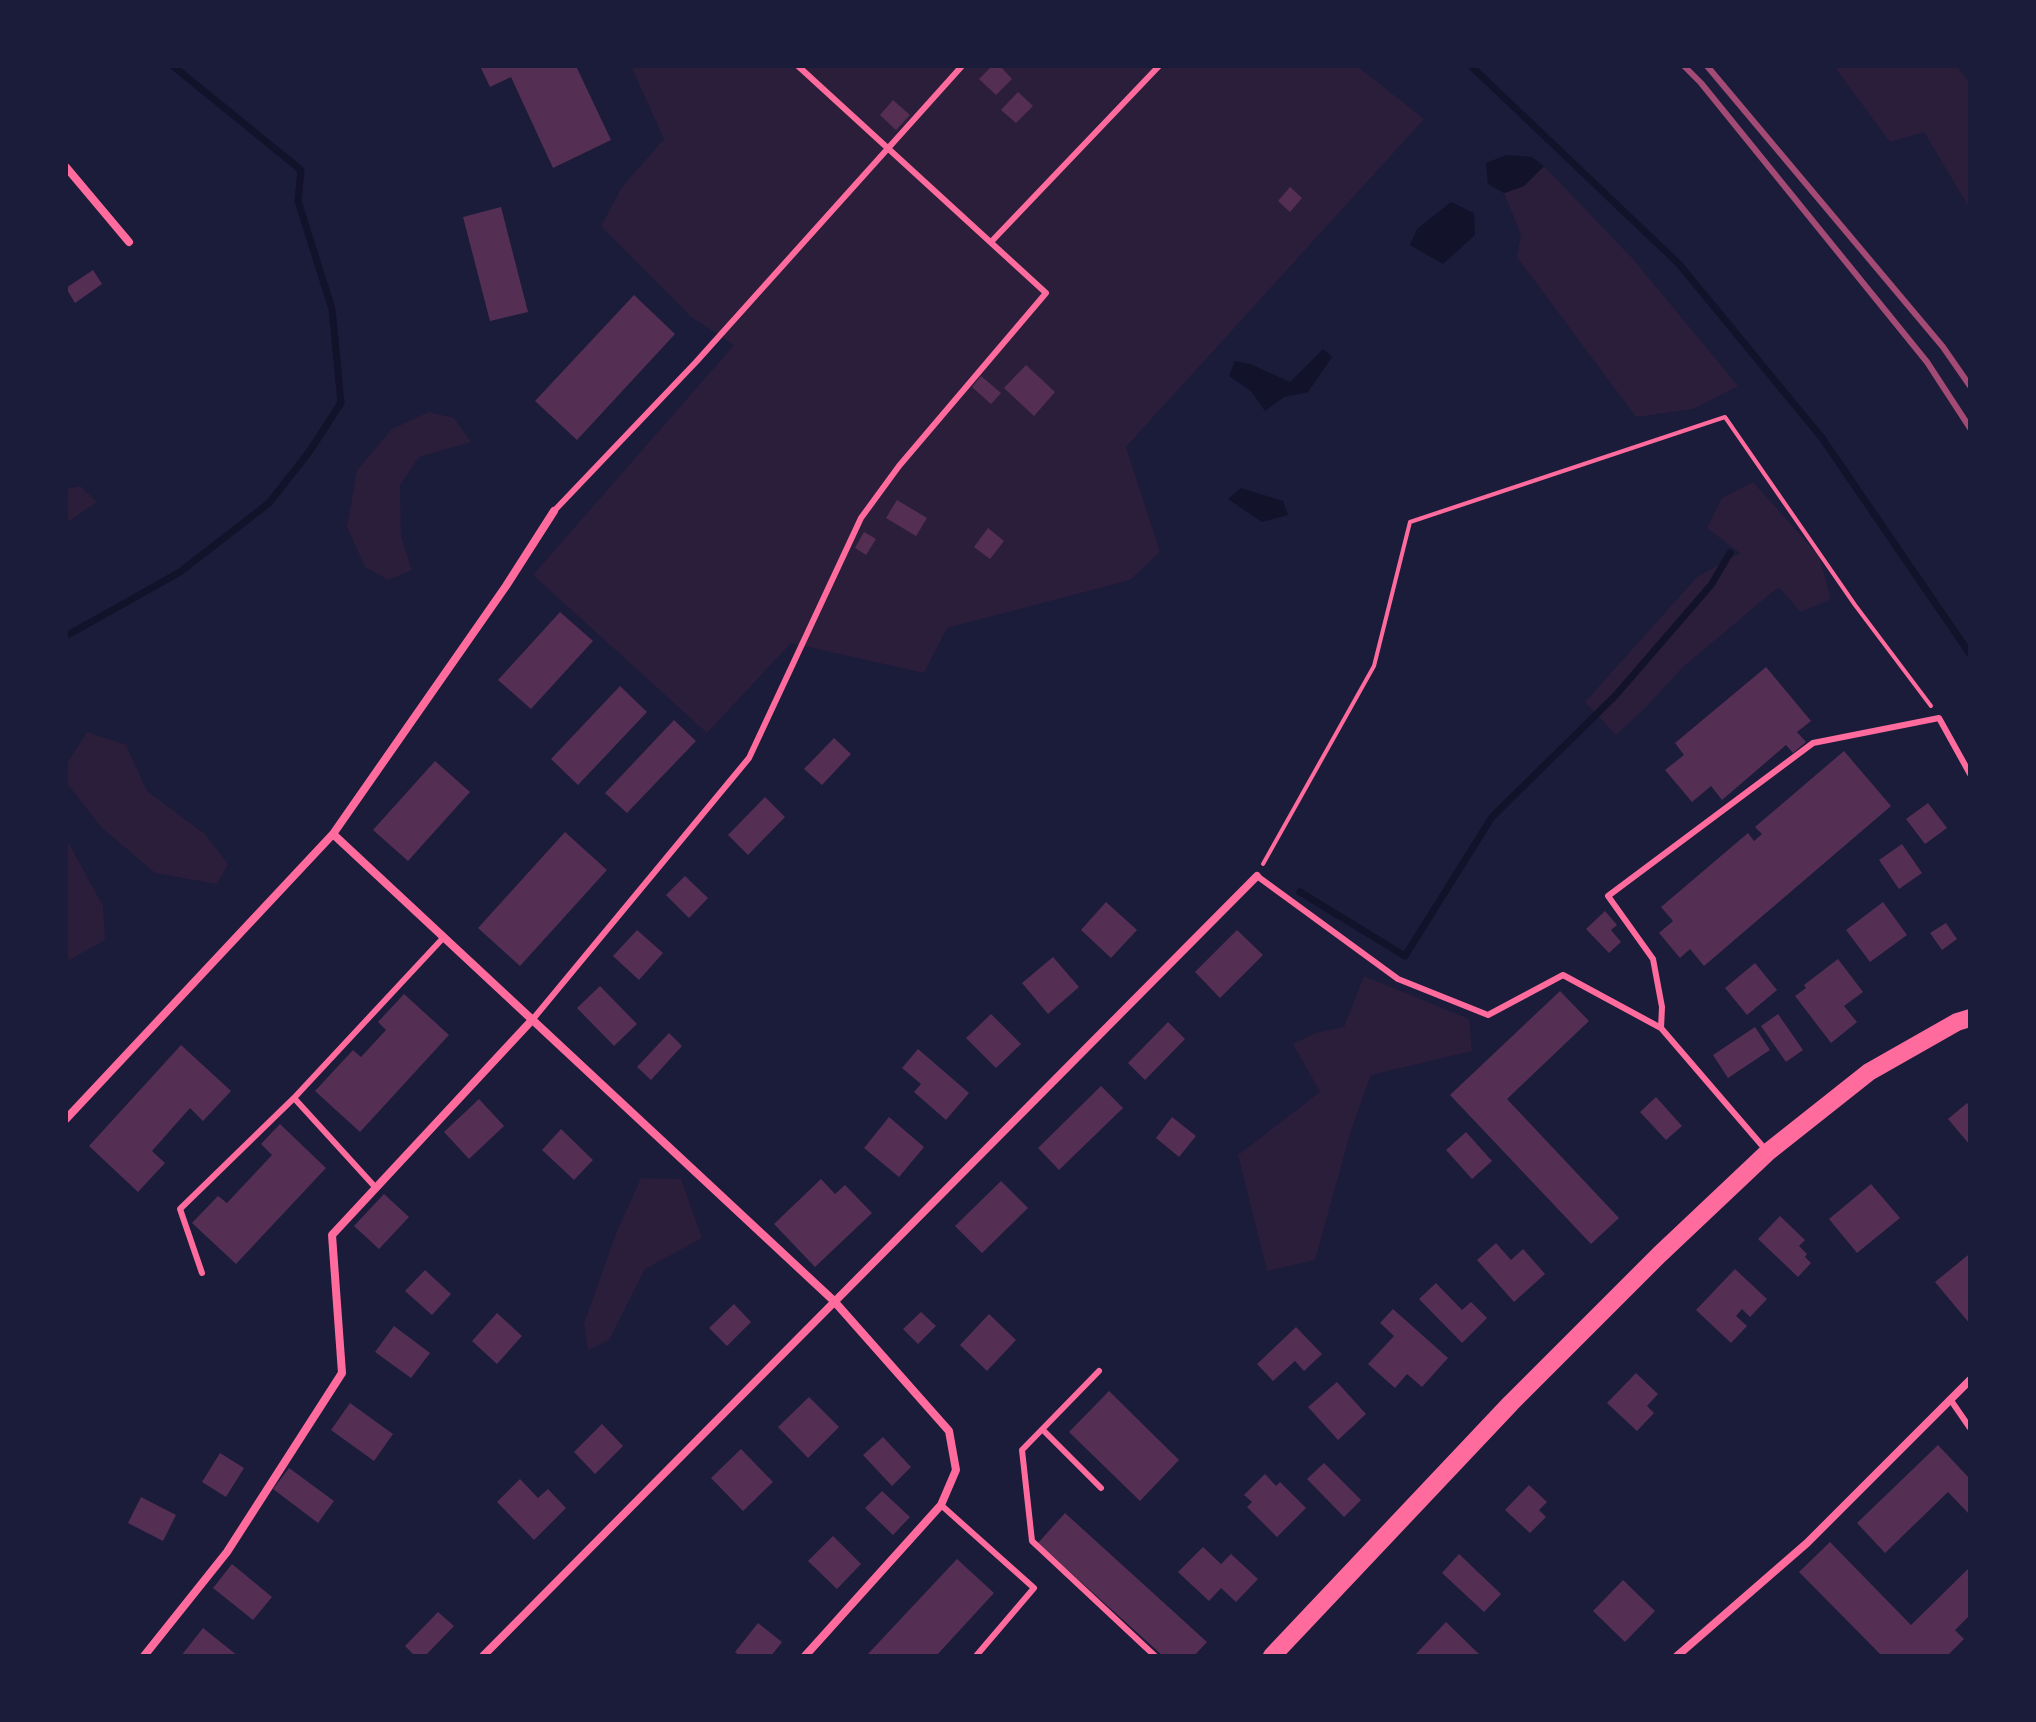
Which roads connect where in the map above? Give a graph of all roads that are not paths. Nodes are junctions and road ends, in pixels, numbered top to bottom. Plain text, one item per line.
1 (798, 66) edge
2 (962, 66) edge
3 (1159, 66) edge
4 (888, 148) junction
5 (66, 167) edge
6 (129, 242) dead end
7 (991, 242) junction
8 (554, 511) joint
9 (1970, 774) edge
10 (333, 834) junction
11 (1257, 876) joint
12 (444, 937) junction
13 (1970, 1018) edge
14 (533, 1019) junction
15 (1661, 1028) junction
16 (294, 1098) junction
17 (66, 1119) edge
18 (1768, 1152) junction
19 (376, 1188) junction
20 (202, 1273) dead end
21 (834, 1301) junction
22 (1099, 1371) dead end
23 (1970, 1380) edge
24 (1950, 1399) junction
25 (1970, 1428) edge
26 (1043, 1430) junction
27 (1101, 1488) dead end
28 (941, 1505) junction
29 (144, 1656) edge
30 (483, 1656) edge
31 (805, 1656) edge
32 (976, 1656) edge
33 (1155, 1656) edge
34 (1272, 1656) edge
35 (1677, 1656) edge

1 - 4 lane
2 - 4 lane
3 - 7 lane
4 - 7 lane
4 - 8 lane
5 - 6 street
7 - 14 lane
8 - 10 street
9 - 15 lane
10 - 12 street
10 - 17 street
11 - 15 lane
11 - 21 street
12 - 14 street
12 - 16 lane
13 - 18 main road
14 - 19 street
14 - 21 street
15 - 18 lane
16 - 19 lane
16 - 20 lane
18 - 34 main road
19 - 29 street
21 - 28 street
21 - 30 street
22 - 26 lane
23 - 24 street
24 - 25 lane
24 - 35 street
26 - 27 lane
26 - 33 lane
28 - 31 street
28 - 32 lane

